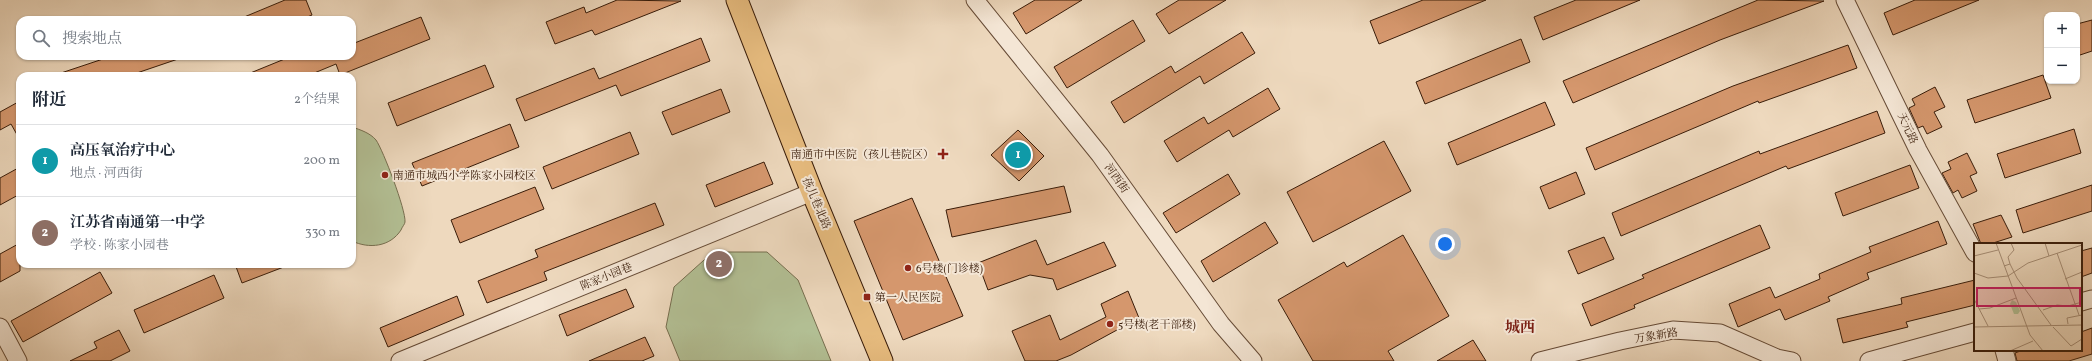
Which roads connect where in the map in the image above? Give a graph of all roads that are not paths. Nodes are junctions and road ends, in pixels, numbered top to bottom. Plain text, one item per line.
1 (737, 0) edge
2 (976, 0) edge
3 (1845, 0) edge
4 (812, 192) junction
5 (1974, 251) edge
6 (2092, 299) edge
7 (2082, 302) edge
8 (0, 327) edge
9 (1974, 332) edge
10 (2004, 351) edge
11 (18, 361) edge
12 (400, 361) edge
13 (882, 361) edge
14 (1254, 361) edge
15 (1540, 361) edge
16 (1792, 361) edge
17 (1869, 361) edge
18 (2007, 361) edge

1 - 4 main road, 孩儿巷北路
2 - 14 street, 河西街
3 - 5 street, 天元路
4 - 12 street, 陈家小园巷
4 - 13 main road, 孩儿巷北路
6 - 7 street
8 - 11 street
9 - 17 street
10 - 18 street
15 - 16 street, 万象新路

